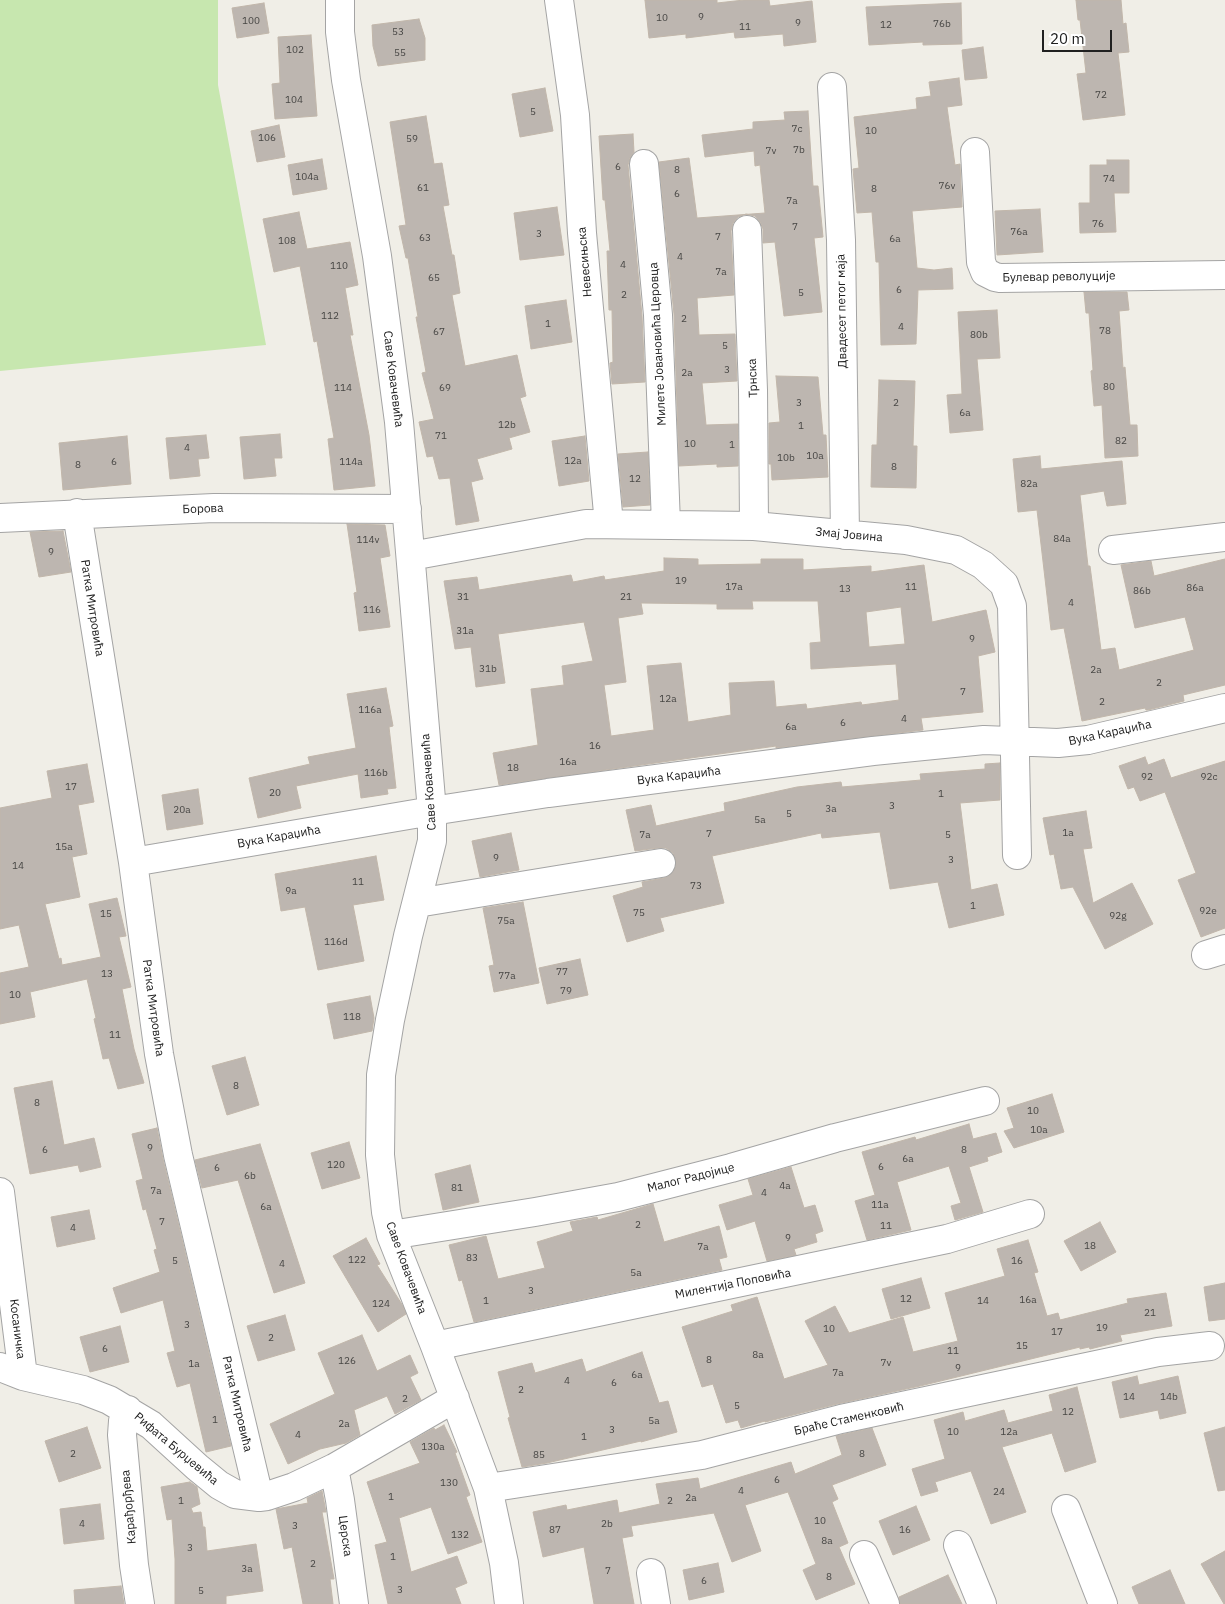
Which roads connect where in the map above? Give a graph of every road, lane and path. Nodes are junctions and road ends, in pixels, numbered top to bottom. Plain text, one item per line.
1 (340, 0) edge
2 (559, 0) edge
3 (832, 87) dead end
4 (975, 152) dead end
5 (644, 164) dead end
6 (747, 230) dead end
7 (1225, 274) edge
8 (407, 508) junction
9 (77, 514) junction
10 (0, 518) edge
11 (609, 524) junction
12 (666, 524) junction
13 (754, 526) junction
14 (845, 535) junction
15 (1225, 537) edge
16 (1113, 550) dead end
17 (411, 556) junction
18 (1225, 708) edge
19 (1016, 741) junction
20 (432, 811) junction
21 (1017, 855) dead end
22 (133, 862) junction
23 (661, 863) dead end
24 (418, 903) junction
25 (985, 1101) dead end
26 (0, 1192) edge
27 (1030, 1214) dead end
28 (392, 1235) junction
29 (436, 1346) junction
30 (1210, 1346) dead end
31 (11, 1372) edge
32 (454, 1398) junction
33 (128, 1410) junction
34 (334, 1468) junction
35 (488, 1488) junction
36 (259, 1497) junction
37 (1066, 1509) dead end
38 (958, 1545) dead end
39 (864, 1555) dead end
40 (651, 1573) dead end
41 (140, 1604) edge
42 (354, 1604) edge
43 (509, 1604) edge
44 (656, 1604) edge
45 (885, 1604) edge
46 (982, 1604) edge
47 (1102, 1604) edge

1 - 8 street, Саве Ковачевића
2 - 11 street, Невесињска
3 - 14 street, Двадесет петог маја
4 - 7 street, Булевар револуције
5 - 12 street, Милете Јовановића Церовца
6 - 13 street, Трнска
8 - 9 street, Борова
8 - 17 street, Саве Ковачевића
9 - 10 street, Борова
9 - 22 street, Ратка Митровића
11 - 12 street, Змај Јовина
11 - 17 street, Змај Јовина
12 - 13 street, Змај Јовина
13 - 14 street, Змај Јовина
14 - 19 street, Змај Јовина
15 - 16 street
17 - 20 street, Саве Ковачевића
18 - 19 street, Вука Караџића
19 - 20 street, Вука Караџића
19 - 21 street, Змај Јовина
20 - 22 street, Вука Караџића
20 - 24 street, Саве Ковачевића
22 - 36 street, Ратка Митровића
23 - 24 street
24 - 28 street, Саве Ковачевића
25 - 28 street, Малог Радојице
26 - 31 street, Косаничка
27 - 29 street, Милентија Поповића
28 - 29 street, Саве Ковачевића
29 - 32 street, Саве Ковачевића
30 - 35 street, Браће Стаменковић
31 - 33 street, Рифата Бурџевића
32 - 34 street, Рифата Бурџевића
32 - 35 street, Саве Ковачевића
33 - 36 street, Рифата Бурџевића
33 - 41 street, Карађорђева
34 - 36 street, Рифата Бурџевића
34 - 42 street, Церска
35 - 43 street, Саве Ковачевића
37 - 47 street
38 - 46 street
39 - 45 street
40 - 44 street

